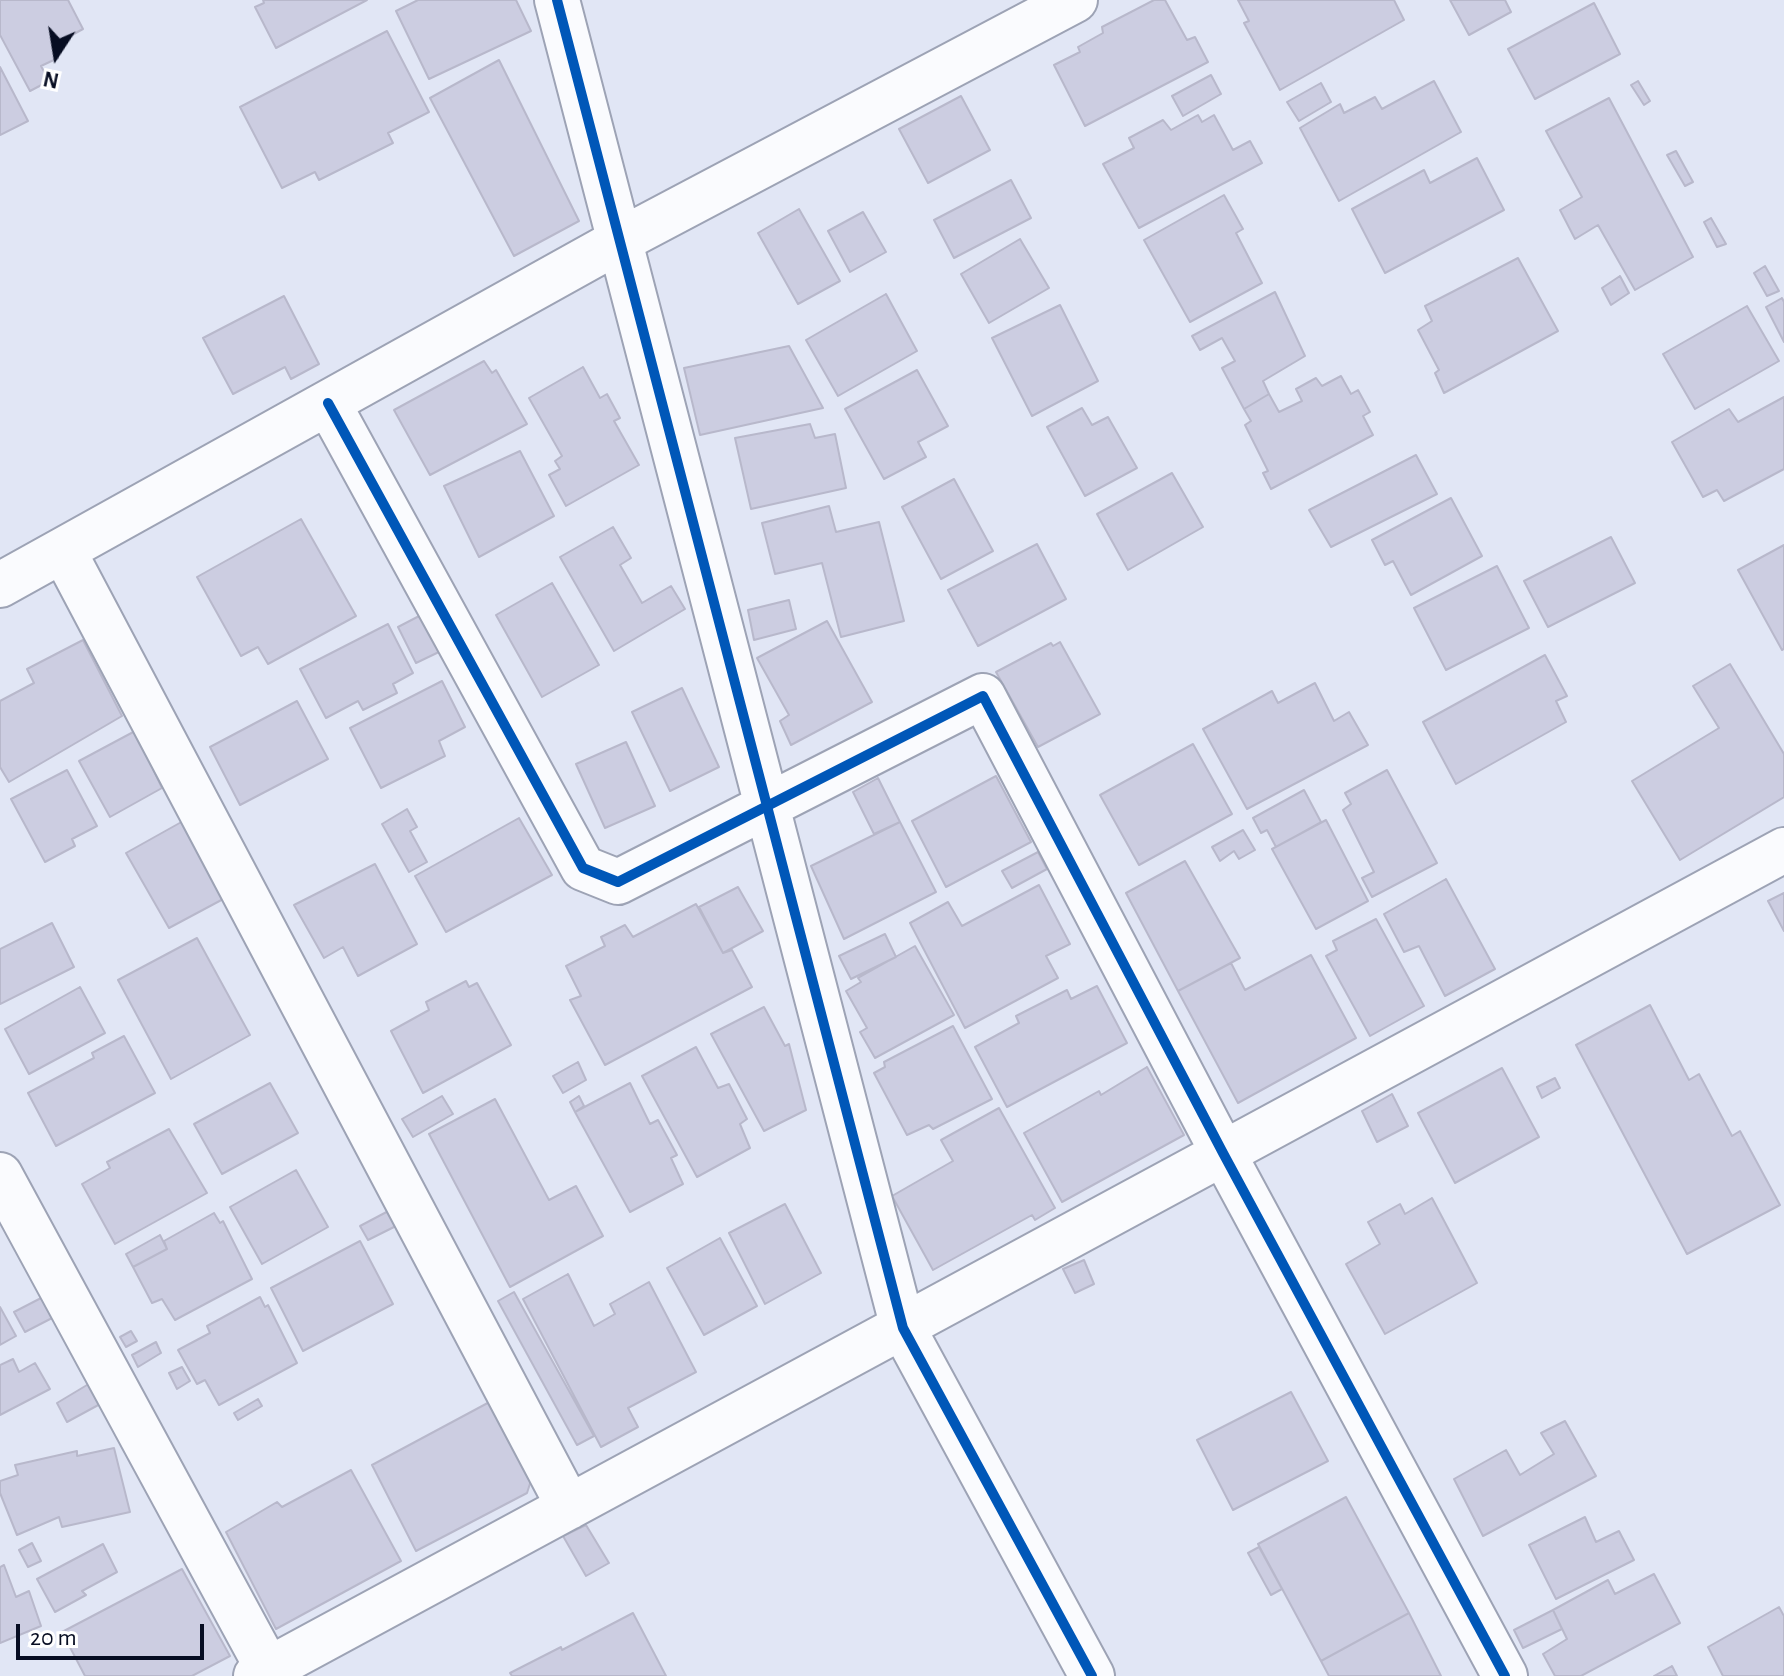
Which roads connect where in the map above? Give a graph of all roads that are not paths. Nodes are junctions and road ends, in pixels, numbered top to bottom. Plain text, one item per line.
1 (557, 0) edge
2 (1075, 0) edge
3 (619, 241) junction
4 (328, 403) junction
5 (64, 552) junction
6 (0, 585) edge
7 (767, 804) junction
8 (1784, 850) edge
9 (1223, 1153) junction
10 (0, 1175) edge
11 (903, 1328) junction
12 (569, 1507) junction
13 (262, 1673) edge
14 (1092, 1676) edge
15 (1505, 1676) edge

1 - 3 street
2 - 3 street
3 - 4 street
3 - 7 street
4 - 5 street
4 - 7 street
5 - 6 street
5 - 12 street
7 - 9 street
7 - 11 street
8 - 9 street
9 - 11 street
9 - 15 street
10 - 13 street
11 - 12 street
11 - 14 street
12 - 13 street

